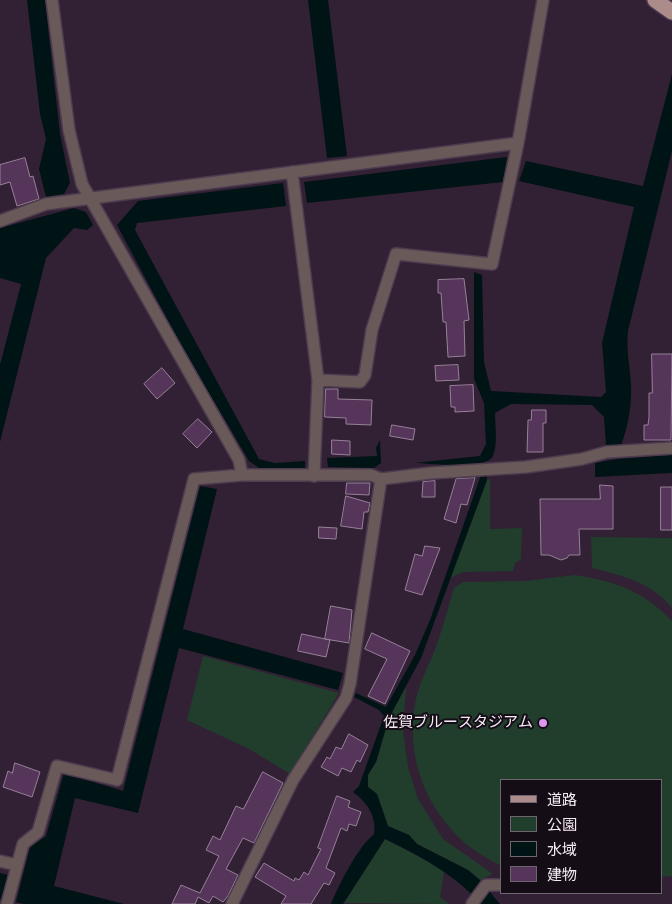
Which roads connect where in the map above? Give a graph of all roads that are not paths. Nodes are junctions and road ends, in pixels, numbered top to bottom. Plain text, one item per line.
1 (52, 0) edge
2 (543, 0) edge
3 (655, 0) edge
4 (672, 12) edge
5 (518, 144) junction
6 (292, 172) junction
7 (89, 197) junction
8 (0, 221) edge
9 (318, 380) junction
10 (672, 448) edge
11 (242, 475) junction
12 (314, 476) junction
13 (381, 479) junction
14 (0, 861) edge
15 (17, 866) junction
16 (500, 885) edge
17 (474, 902) edge
18 (7, 904) edge
19 (232, 904) edge

1 - 7 street
2 - 5 street
3 - 4 main road
5 - 6 street
5 - 9 street
6 - 7 street
6 - 9 street
7 - 8 street
7 - 11 street
9 - 12 street
10 - 13 street
11 - 12 street
11 - 15 street
12 - 13 street
13 - 19 street
14 - 15 street
15 - 18 street
16 - 17 street

